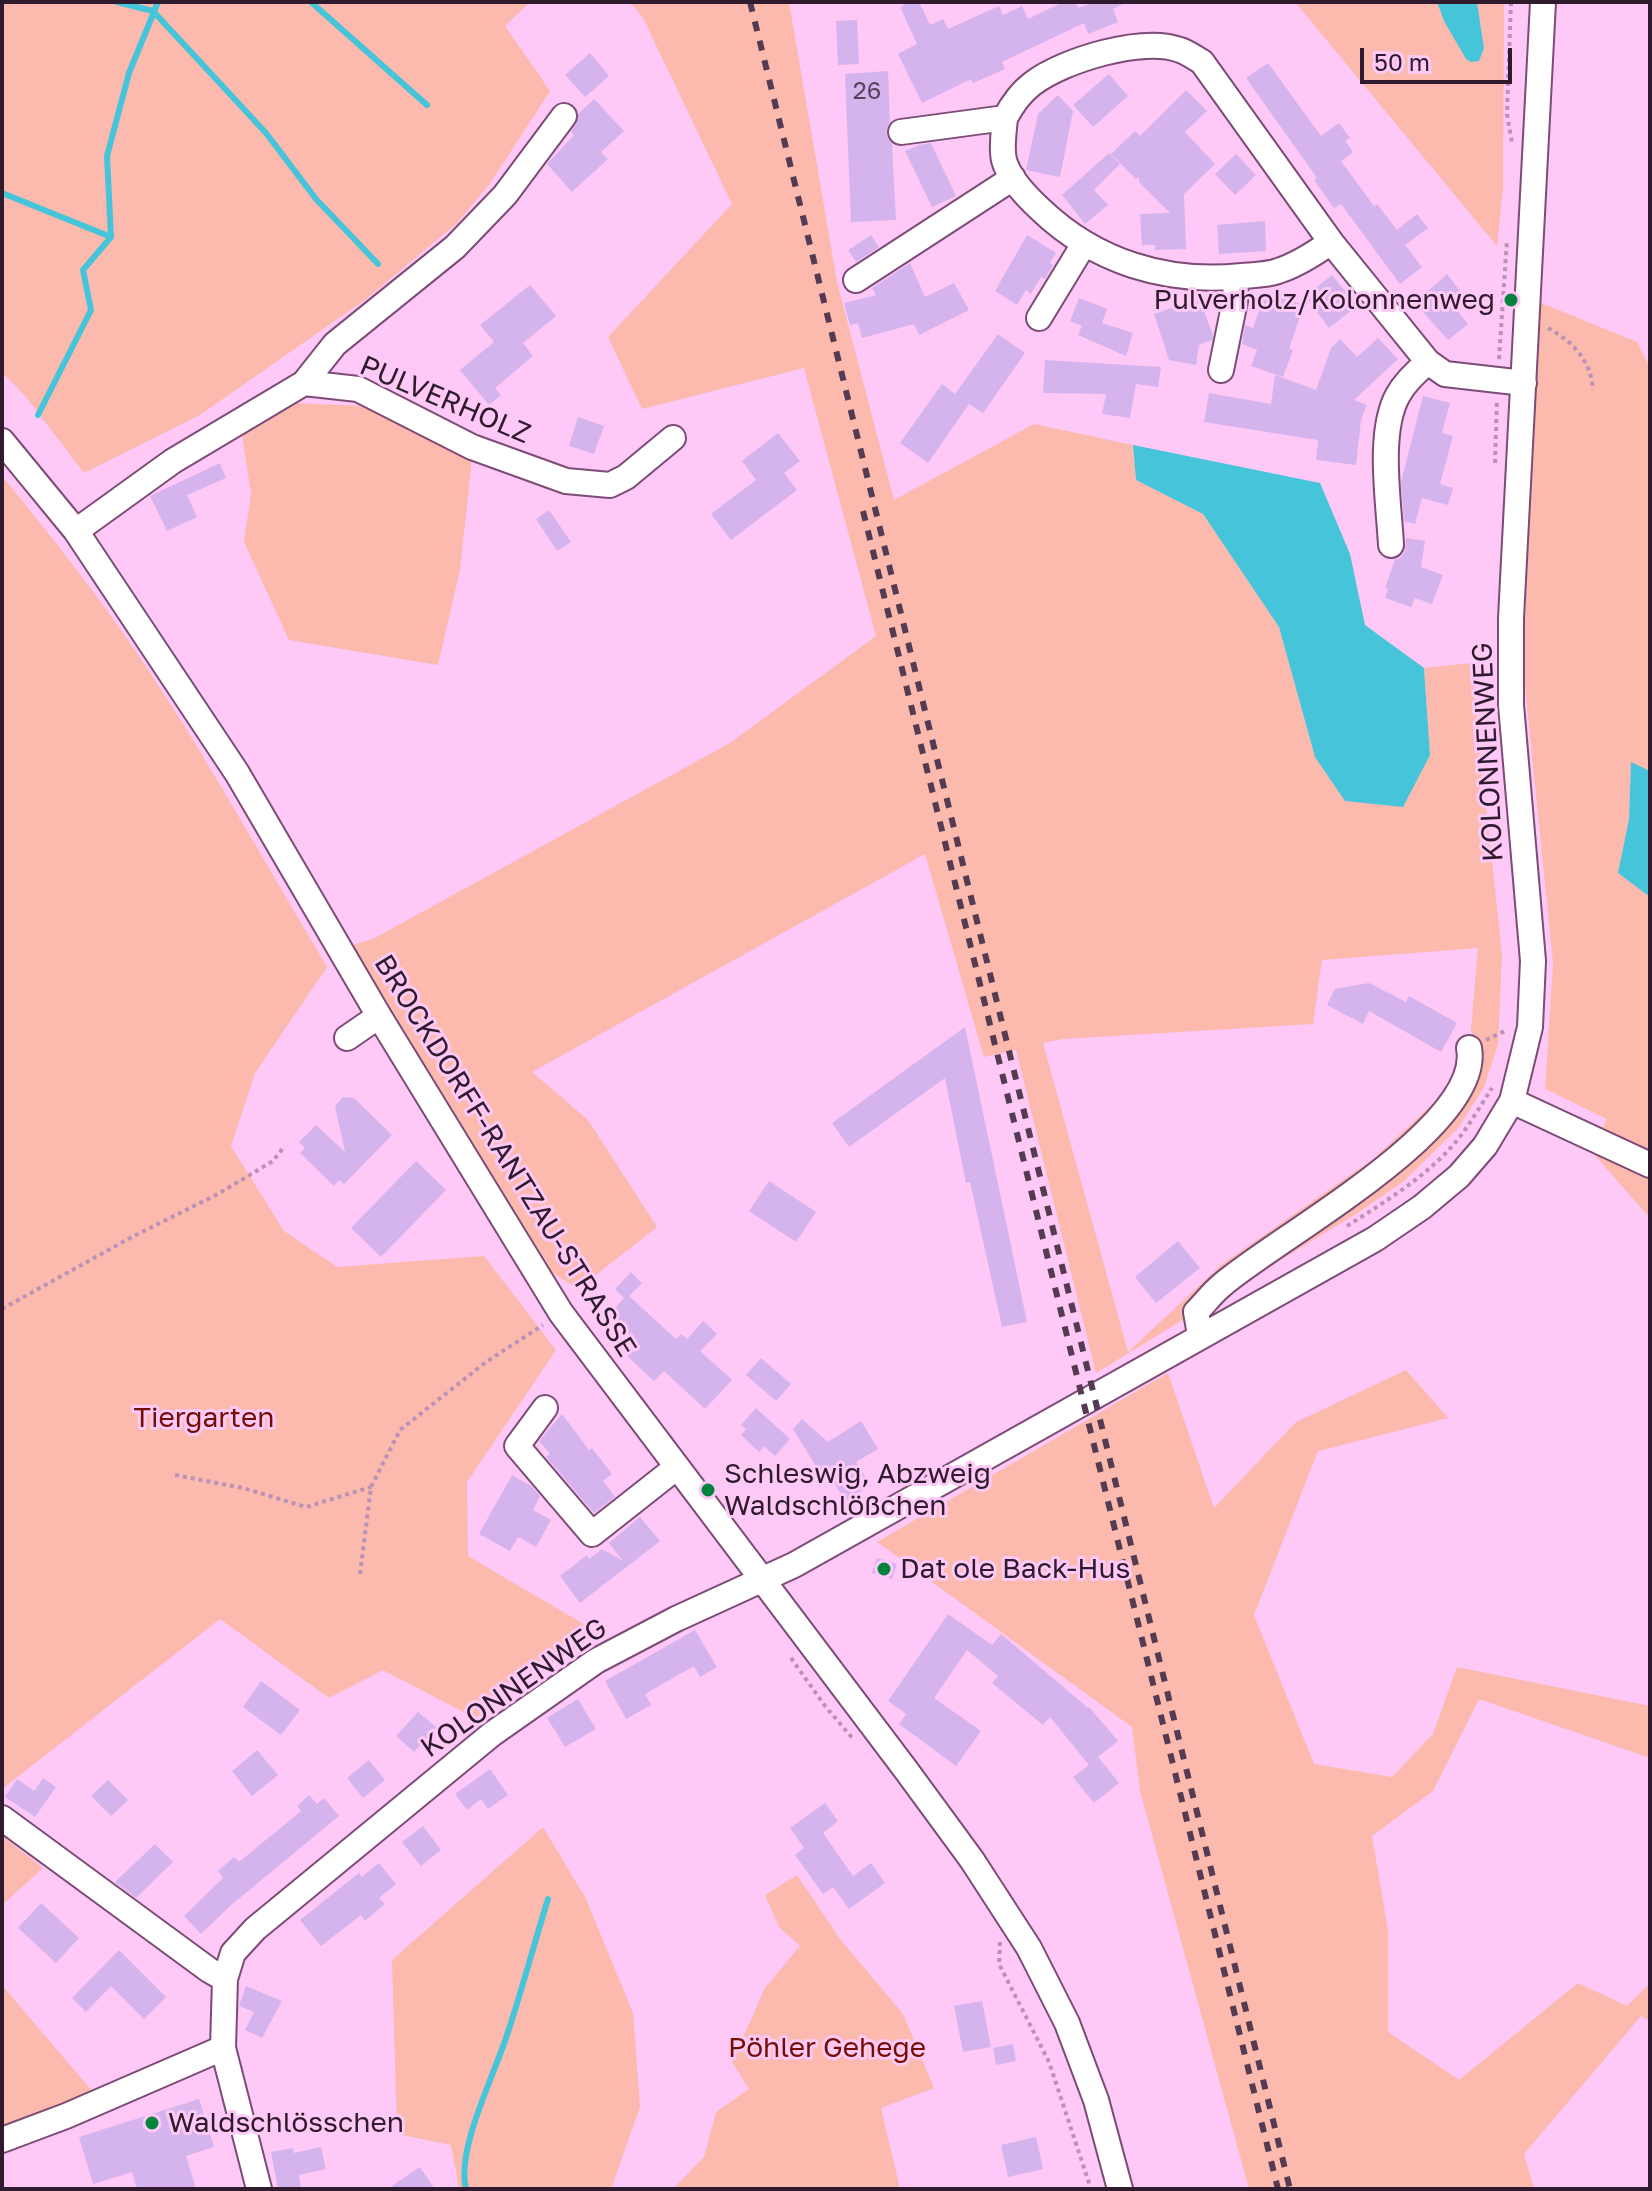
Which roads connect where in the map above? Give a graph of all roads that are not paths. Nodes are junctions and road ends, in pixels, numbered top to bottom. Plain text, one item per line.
1 (1543, 2) edge
2 (564, 116) dead end
3 (1005, 118) junction
4 (901, 132) dead end
5 (1013, 178) junction
6 (1331, 242) junction
7 (1084, 244) junction
8 (1236, 277) junction
9 (856, 280) dead end
10 (1039, 318) dead end
11 (1428, 362) junction
12 (1221, 370) dead end
13 (304, 383) junction
14 (1524, 383) junction
15 (673, 438) dead end
16 (2, 441) edge
17 (76, 531) junction
18 (1391, 545) dead end
19 (379, 1016) junction
20 (347, 1038) dead end
21 (1469, 1048) road end
22 (1502, 1094) junction
23 (1650, 1165) edge
24 (1200, 1335) junction
25 (545, 1408) dead end
26 (677, 1467) junction
27 (760, 1579) junction
28 (2, 1818) edge
29 (225, 1979) junction
30 (223, 2048) junction
31 (2, 2140) edge
32 (259, 2189) edge
33 (1120, 2189) edge

1 - 14 street, KOLONNENWEG
2 - 13 street
3 - 4 street
3 - 5 street
3 - 6 street
5 - 7 street
5 - 9 street
6 - 8 street
6 - 11 street
7 - 8 street
7 - 10 street
8 - 12 street
11 - 14 street
11 - 18 street
13 - 15 street, PULVERHOLZ
13 - 17 street
14 - 22 street, KOLONNENWEG
16 - 17 street, BROCKDORFF-RANTZAU-STRASSE
17 - 19 street, BROCKDORFF-RANTZAU-STRASSE
19 - 20 street
19 - 26 street, BROCKDORFF-RANTZAU-STRASSE
21 - 24 street
22 - 23 street
22 - 24 street, KOLONNENWEG
24 - 27 street, KOLONNENWEG
25 - 26 street
26 - 27 street, BROCKDORFF-RANTZAU-STRASSE
27 - 29 street, KOLONNENWEG
27 - 33 street, BROCKDORFF-RANTZAU-STRASSE
28 - 29 street
29 - 30 street, KOLONNENWEG
30 - 31 street
30 - 32 street, KOLONNENWEG

